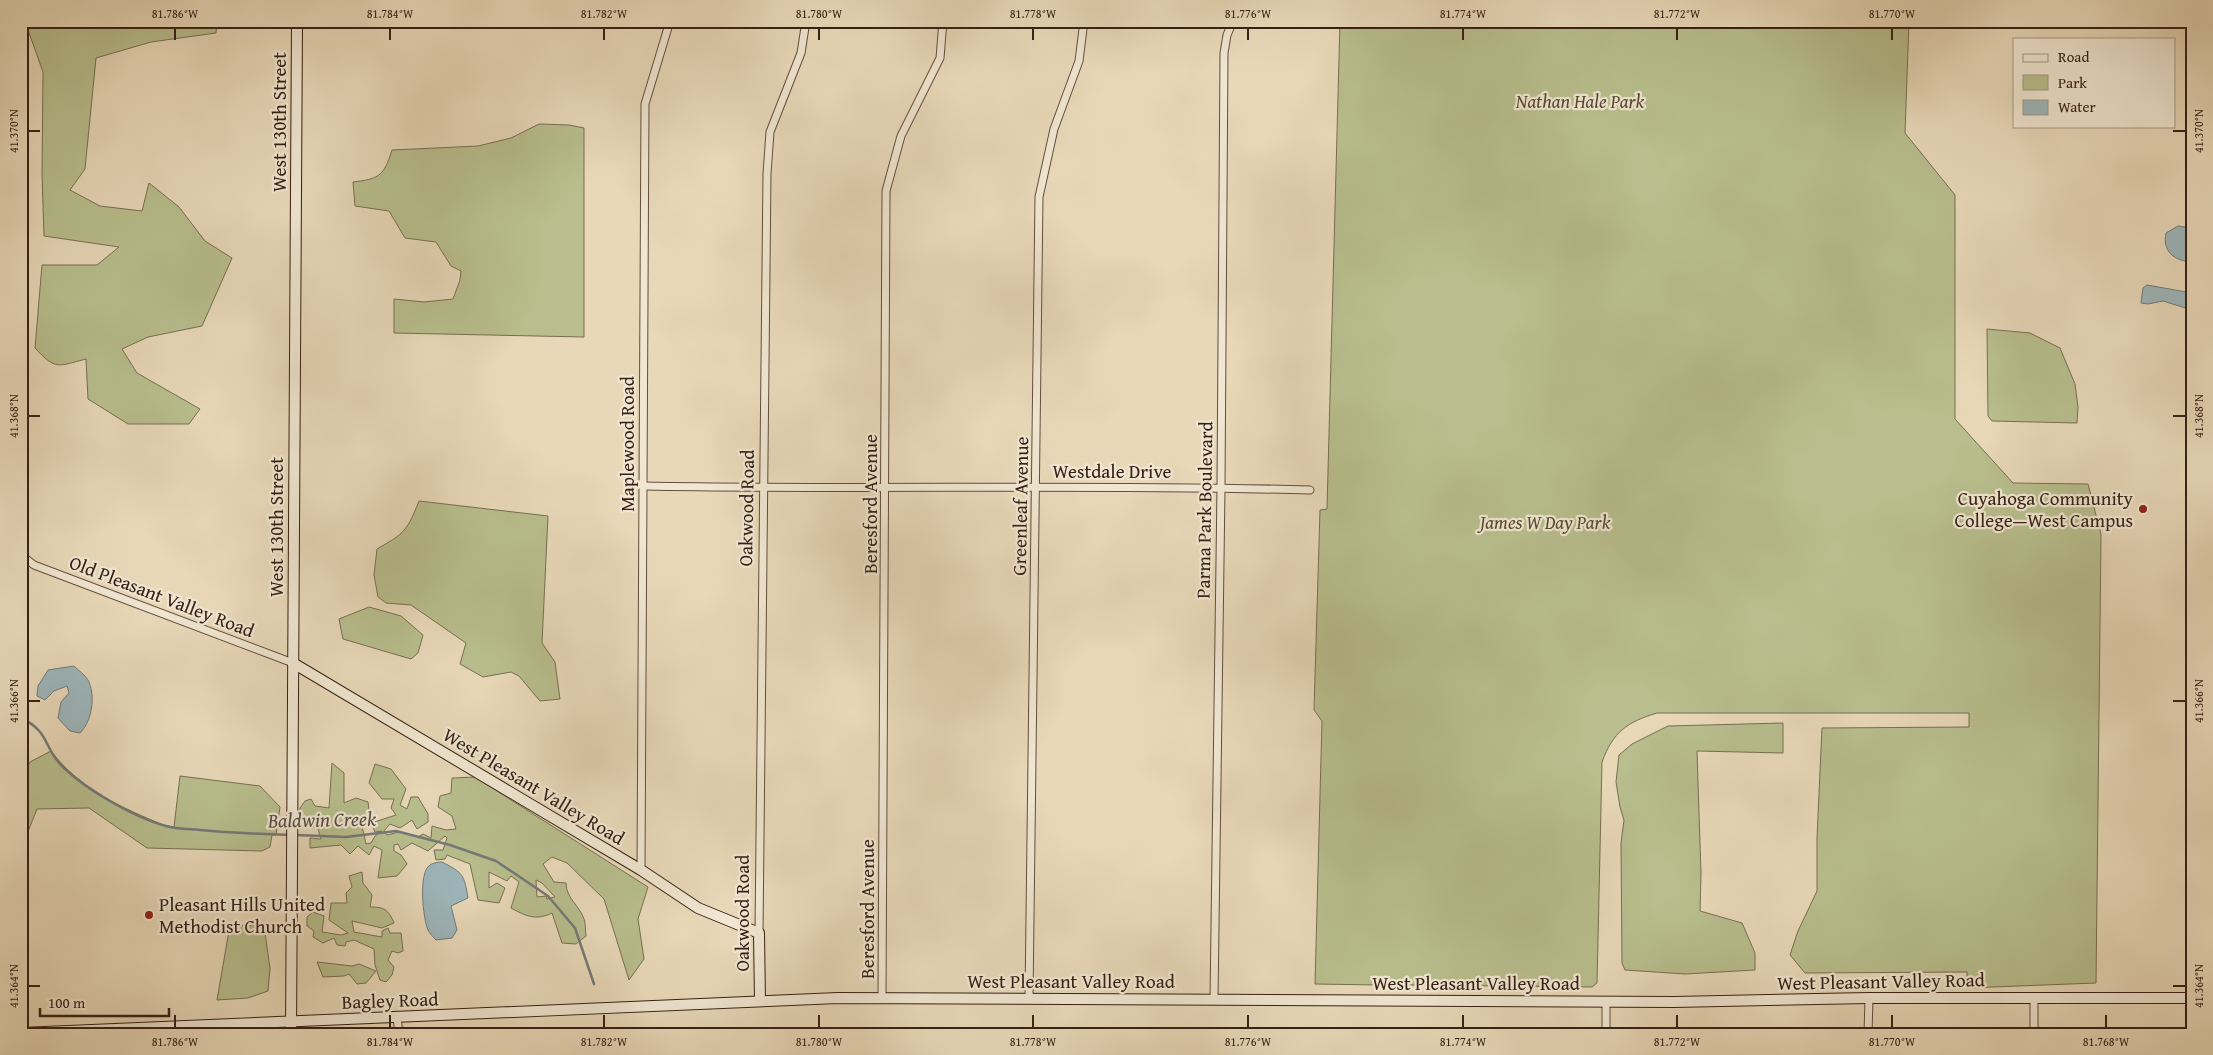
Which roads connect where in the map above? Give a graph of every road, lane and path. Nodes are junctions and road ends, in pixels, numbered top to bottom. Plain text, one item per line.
1 (297, 21) edge
2 (670, 21) edge
3 (806, 21) edge
4 (943, 21) edge
5 (1084, 21) edge
6 (1233, 21) edge
7 (643, 486) junction
8 (886, 488) junction
9 (1037, 488) junction
10 (1221, 488) junction
11 (764, 489) junction
12 (1310, 490) dead end
13 (21, 555) edge
14 (293, 663) junction
15 (642, 870) junction
16 (759, 933) junction
17 (2034, 997) junction
18 (882, 998) junction
19 (1029, 998) junction
20 (1868, 998) junction
21 (2192, 998) edge
22 (1214, 1000) junction
23 (760, 1001) junction
24 (1606, 1002) junction
25 (397, 1017) junction
26 (291, 1021) junction
27 (21, 1033) edge
28 (291, 1034) edge
29 (399, 1034) edge
30 (1606, 1034) edge
31 (1868, 1034) edge
32 (2034, 1034) edge

1 - 14 main road, West 130th Street
2 - 7 street, Maplewood Road
3 - 11 street, Oakwood Road
4 - 8 street, Beresford Avenue
5 - 9 street, Greenleaf Avenue
6 - 10 street, Parma Park Boulevard
7 - 11 street, Westdale Drive
7 - 15 street, Maplewood Road
8 - 9 street, Westdale Drive
8 - 11 street, Westdale Drive
8 - 18 street, Beresford Avenue
9 - 10 street, Westdale Drive
9 - 19 street, Greenleaf Avenue
10 - 12 street, Westdale Drive
10 - 22 street, Parma Park Boulevard
11 - 16 street, Oakwood Road
13 - 14 street, Old Pleasant Valley Road
14 - 15 main road, West Pleasant Valley Road
14 - 26 main road, West 130th Street
15 - 16 main road, West Pleasant Valley Road
16 - 23 main road, Oakwood Road
17 - 20 main road, West Pleasant Valley Road
17 - 21 main road, West Pleasant Valley Road
17 - 32 street
18 - 19 main road, West Pleasant Valley Road
18 - 23 main road, West Pleasant Valley Road
19 - 22 main road, West Pleasant Valley Road
20 - 24 main road, West Pleasant Valley Road
20 - 31 street
22 - 24 main road, West Pleasant Valley Road
23 - 25 main road, Bagley Road
24 - 30 street
25 - 26 main road, Bagley Road
25 - 29 street
26 - 27 main road, Bagley Road
26 - 28 main road, West 130th Street

